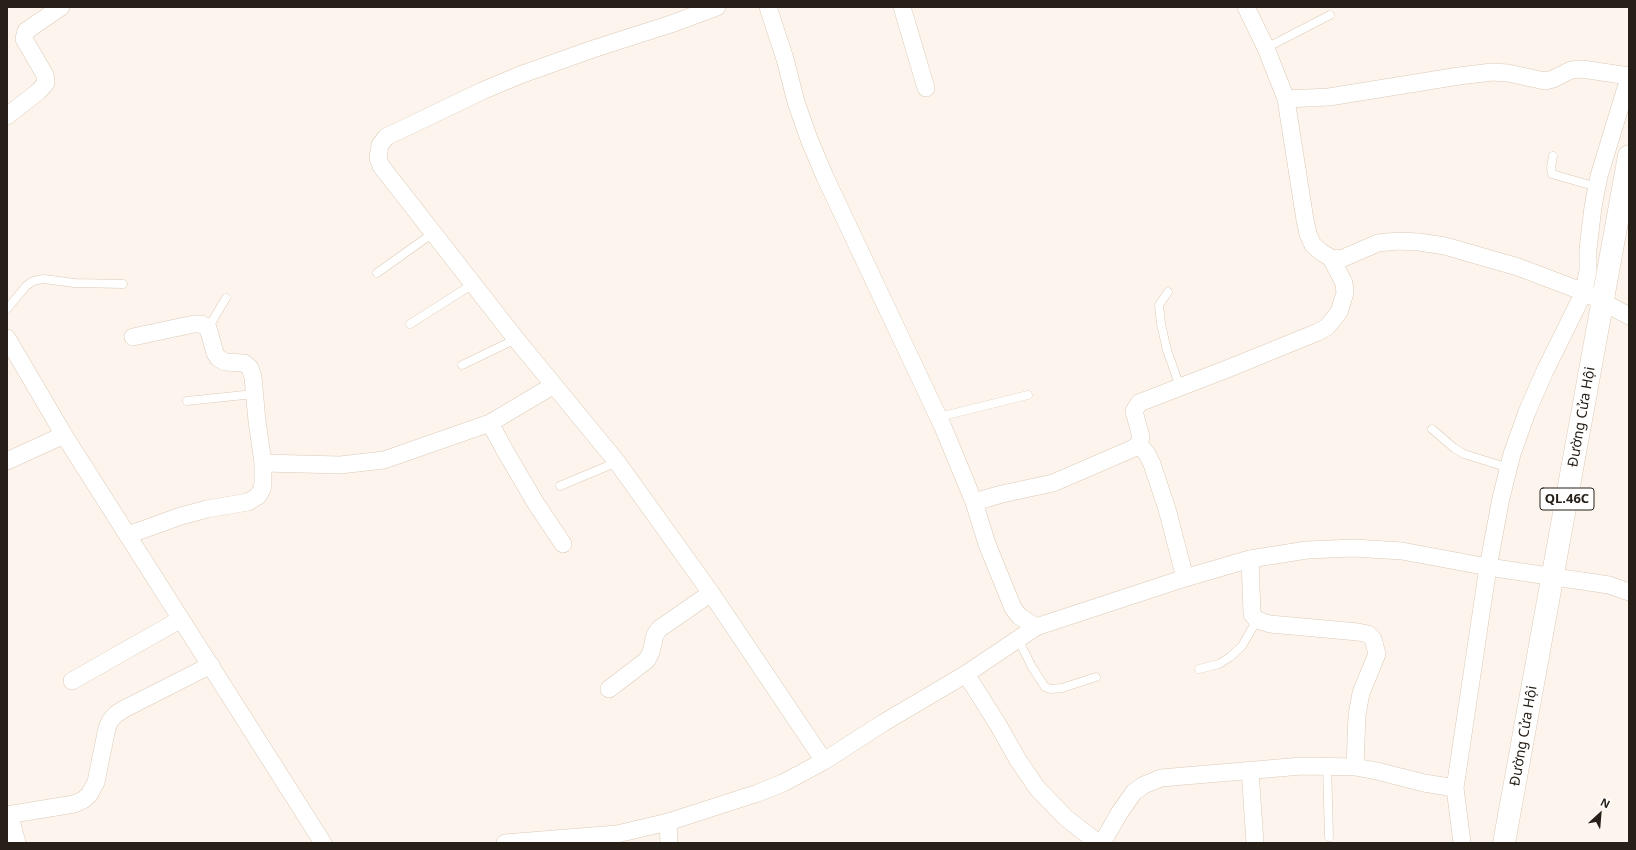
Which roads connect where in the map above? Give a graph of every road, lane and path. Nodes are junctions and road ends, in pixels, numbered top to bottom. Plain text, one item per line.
1 (61, 7) edge
2 (717, 7) edge
3 (768, 7) edge
4 (902, 7) edge
5 (1246, 7) edge
6 (1330, 15) dead end
7 (1266, 48) junction
8 (1629, 77) edge
9 (926, 88) dead end
10 (1286, 99) junction
11 (7, 116) edge
12 (1553, 156) dead end
13 (1629, 156) edge
14 (1597, 187) junction
15 (433, 233) junction
16 (1331, 258) junction
17 (377, 273) dead end
18 (123, 284) dead end
19 (473, 284) junction
20 (1168, 292) dead end
21 (1593, 297) junction
22 (226, 298) dead end
23 (7, 309) edge
24 (1629, 316) edge
25 (410, 324) dead end
26 (208, 328) junction
27 (133, 337) dead end
28 (7, 338) edge
29 (516, 339) junction
30 (462, 365) dead end
31 (554, 384) junction
32 (1180, 388) junction
33 (254, 394) junction
34 (1028, 395) dead end
35 (187, 402) dead end
36 (939, 417) junction
37 (490, 423) junction
38 (1432, 429) dead end
39 (64, 435) junction
40 (1139, 444) junction
41 (7, 461) edge
42 (617, 462) junction
43 (263, 463) junction
44 (1509, 468) junction
45 (560, 486) dead end
46 (974, 502) junction
47 (128, 535) junction
48 (563, 544) dead end
49 (1250, 559) junction
50 (1488, 567) junction
51 (1553, 576) junction
52 (1185, 578) junction
53 (1629, 592) edge
54 (711, 593) junction
55 (181, 619) junction
56 (1257, 620) junction
57 (1036, 626) junction
58 (1018, 639) junction
59 (211, 665) junction
60 (1199, 669) dead end
61 (966, 674) junction
62 (1096, 677) dead end
63 (72, 681) dead end
64 (610, 689) dead end
65 (824, 761) junction
66 (1327, 766) junction
67 (1355, 767) junction
68 (1250, 770) junction
69 (1455, 788) junction
70 (7, 816) edge
71 (668, 822) junction
72 (1330, 838) dead end
73 (617, 839) edge
74 (17, 843) edge
75 (324, 843) edge
76 (505, 843) edge
77 (669, 843) edge
78 (1098, 843) edge
79 (1102, 843) edge
80 (1255, 843) edge
81 (1462, 843) edge
82 (1504, 843) edge

1 - 11 street
2 - 15 street
3 - 36 street
4 - 9 street
5 - 7 street
6 - 7 lane
7 - 10 street
8 - 10 street
8 - 14 street
10 - 16 street
12 - 14 lane
13 - 21 main road, Đường Cửa Hội / QL.46C
14 - 21 street
15 - 17 lane
15 - 19 street
16 - 21 street
16 - 32 street
18 - 23 lane
19 - 25 lane
19 - 29 street
20 - 32 lane
21 - 24 street
21 - 44 street
21 - 51 main road, Đường Cửa Hội / QL.46C
22 - 26 lane
26 - 27 street
26 - 33 street
28 - 39 street
29 - 30 lane
29 - 31 street
31 - 37 street
31 - 42 street
32 - 40 street
33 - 35 lane
33 - 43 street
34 - 36 lane
36 - 46 street
37 - 43 street
37 - 48 street
38 - 44 lane
39 - 41 street
39 - 47 street
40 - 46 street
40 - 52 street
42 - 45 lane
42 - 54 street
43 - 47 street
44 - 50 street
46 - 57 street
47 - 55 street
49 - 50 street
49 - 52 street
49 - 56 street
50 - 51 street
50 - 69 street
51 - 53 street
51 - 82 main road, Đường Cửa Hội / QL.46C
52 - 57 street
54 - 64 street
54 - 65 street
55 - 59 street
55 - 63 street
56 - 60 lane
56 - 67 street
57 - 58 street
58 - 61 street
58 - 62 lane
59 - 70 street
59 - 75 street
61 - 65 street
61 - 78 street
65 - 71 street
66 - 67 street
66 - 68 street
66 - 72 lane
67 - 69 street
68 - 79 street
68 - 80 street
69 - 81 street
70 - 74 street
71 - 73 street
71 - 77 street
73 - 76 street

